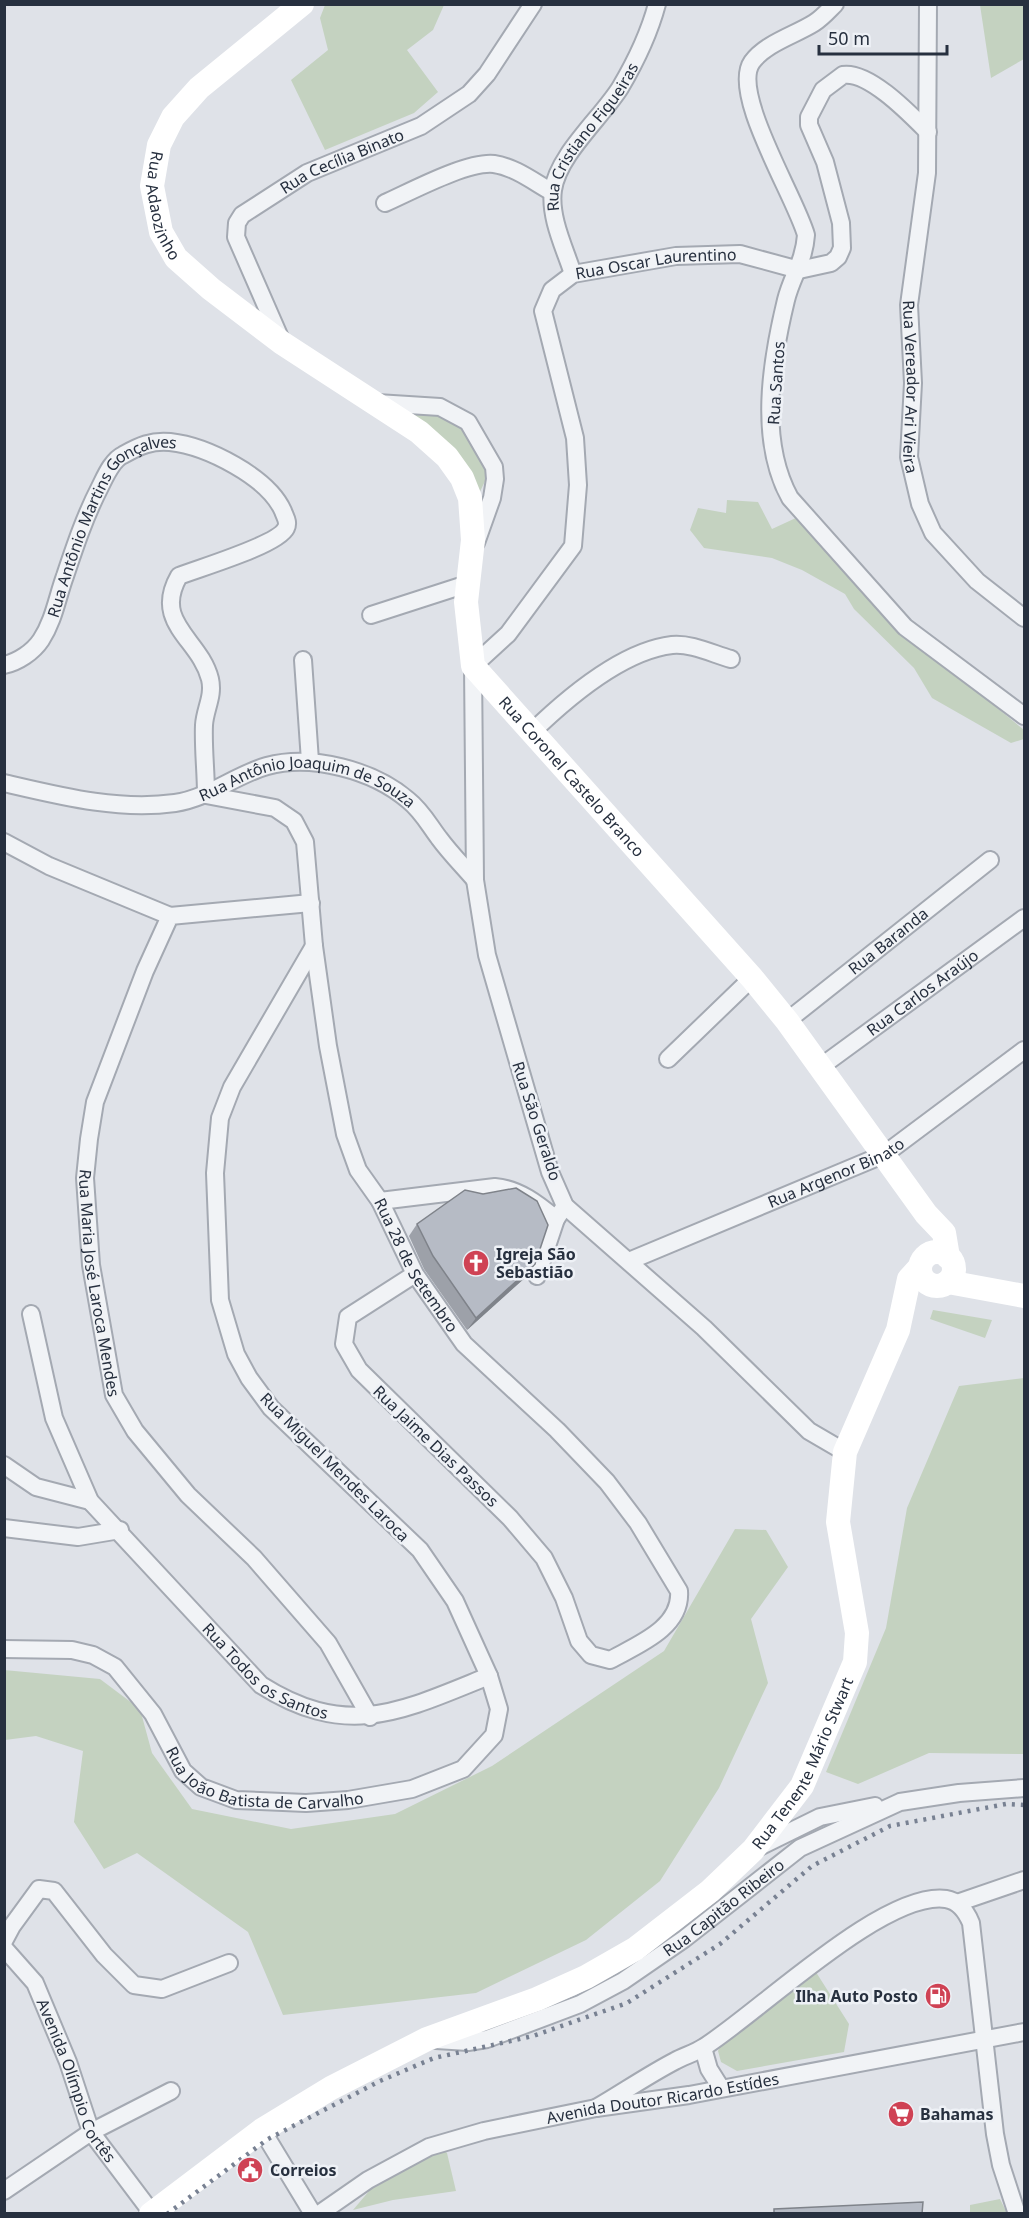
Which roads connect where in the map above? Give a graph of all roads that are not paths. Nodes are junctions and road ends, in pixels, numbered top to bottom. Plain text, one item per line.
1 (302, 4) edge
2 (533, 4) edge
3 (657, 4) edge
4 (835, 4) edge
5 (928, 4) edge
6 (928, 132) junction
7 (552, 192) junction
8 (385, 203) dead end
9 (799, 270) junction
10 (573, 274) junction
11 (282, 343) junction
12 (376, 403) junction
13 (288, 523) joint
14 (471, 558) junction
15 (467, 584) junction
16 (371, 615) dead end
17 (1024, 618) edge
18 (731, 659) dead end
19 (303, 660) dead end
20 (4, 665) edge
21 (473, 666) junction
22 (1024, 716) edge
23 (531, 733) junction
24 (310, 761) junction
25 (4, 783) edge
26 (206, 795) junction
27 (4, 842) edge
28 (990, 860) dead end
29 (475, 879) junction
30 (311, 903) junction
31 (170, 916) junction
32 (1024, 918) edge
33 (314, 946) junction
34 (752, 978) junction
35 (787, 1021) junction
36 (1024, 1050) edge
37 (668, 1059) dead end
38 (819, 1068) junction
39 (885, 1154) junction
40 (380, 1201) junction
41 (561, 1212) junction
42 (629, 1261) junction
43 (936, 1270) junction
44 (415, 1274) junction
45 (537, 1276) edge
46 (1014, 1294) edge
47 (31, 1314) dead end
48 (845, 1452) junction
49 (4, 1465) edge
50 (90, 1501) junction
51 (4, 1528) edge
52 (120, 1530) junction
53 (579, 1641) joint
54 (4, 1649) edge
55 (489, 1676) junction
56 (499, 1709) joint
57 (370, 1717) junction
58 (1024, 1788) edge
59 (900, 1802) junction
60 (753, 1850) junction
61 (1024, 1880) edge
62 (957, 1903) junction
63 (4, 1941) edge
64 (4, 1948) edge
65 (229, 1963) dead end
66 (1024, 2032) edge
67 (426, 2039) junction
68 (983, 2041) junction
69 (703, 2048) junction
70 (721, 2088) junction
71 (171, 2091) dead end
72 (596, 2108) junction
73 (262, 2130) junction
74 (91, 2132) junction
75 (4, 2190) edge
76 (1019, 2210) edge
77 (152, 2213) edge
78 (313, 2214) edge
79 (319, 2214) edge

1 - 11 main road, Rua Adaozinho
2 - 11 street, Rua Cecília Binato
3 - 7 street, Rua Cristiano Figueiras
4 - 9 street, Rua Santos
5 - 6 street, Rua Vereador Ari Vieira
6 - 9 street, Rua Oscar Laurentino
6 - 17 street, Rua Vereador Ari Vieira
7 - 8 street
7 - 10 street, Rua Cristiano Figueiras
9 - 10 street, Rua Oscar Laurentino
9 - 22 street, Rua Santos
10 - 21 street, Rua Oscar Laurentino
11 - 12 main road
12 - 14 main road
12 - 14 street
13 - 20 street, Rua Antônio Martins Gonçalves
13 - 26 street, Rua Antônio Joaquim de Souza
14 - 15 main road
15 - 16 street
15 - 21 main road
18 - 23 street
19 - 24 street
21 - 23 main road, Rua Coronel Castelo Branco
21 - 29 street, Rua São Geraldo
23 - 34 main road, Rua Coronel Castelo Branco
24 - 26 street, Rua Antônio Joaquim de Souza
24 - 29 street, Rua Antônio Joaquim de Souza
25 - 26 street
26 - 30 street, Rua 28 de Setembro
27 - 31 street
28 - 35 street, Rua Baranda
29 - 41 street, Rua São Geraldo
30 - 31 street
30 - 33 street, Rua 28 de Setembro
31 - 57 street, Rua Maria José Laroca Mendes
32 - 38 street, Rua Carlos Araújo
33 - 40 street, Rua 28 de Setembro
33 - 55 street, Rua Miguel Mendes Laroca
34 - 35 main road, Rua Coronel Castelo Branco
34 - 37 street
35 - 38 main road, Rua Coronel Castelo Branco
36 - 39 street, Rua Argenor Binato
38 - 39 main road, Rua Coronel Castelo Branco
39 - 42 street, Rua Argenor Binato
39 - 43 main road, Rua Coronel Castelo Branco
40 - 41 street
40 - 44 street, Rua 28 de Setembro
41 - 42 street, Rua São Geraldo
41 - 45 street
42 - 48 street, Rua São Geraldo
43 - 46 main road
43 - 48 main road, Rua Tenente Mário Stwart
44 - 53 street, Rua Jaime Dias Passos
44 - 53 street, Rua 28 de Setembro
47 - 50 street, Rua Todos os Santos
48 - 60 main road, Rua Tenente Mário Stwart
49 - 50 street, Rua Todos os Santos
50 - 52 street, Rua Todos os Santos
51 - 52 street
52 - 57 street, Rua Todos os Santos
54 - 56 street, Rua João Batista de Carvalho
55 - 56 street, Rua Miguel Mendes Laroca
55 - 57 street, Rua Todos os Santos
58 - 59 street, Rua Capitão Ribeiro
59 - 60 street
59 - 67 street, Rua Capitão Ribeiro
60 - 67 main road, Rua Tenente Mário Stwart
61 - 62 street
62 - 68 street
62 - 69 street
63 - 65 street
64 - 74 street, Avenida Olímpio Cortês
66 - 68 street, Avenida Doutor Ricardo Estídes
67 - 73 main road, Rua Tenente Mário Stwart
68 - 70 street, Avenida Doutor Ricardo Estídes
68 - 76 street
69 - 70 street
69 - 72 street
70 - 72 street, Avenida Doutor Ricardo Estídes
71 - 74 street
72 - 79 street, Avenida Doutor Ricardo Estídes
73 - 77 main road, Rua Tenente Mário Stwart
73 - 78 street
74 - 75 street
74 - 77 street, Avenida Olímpio Cortês

